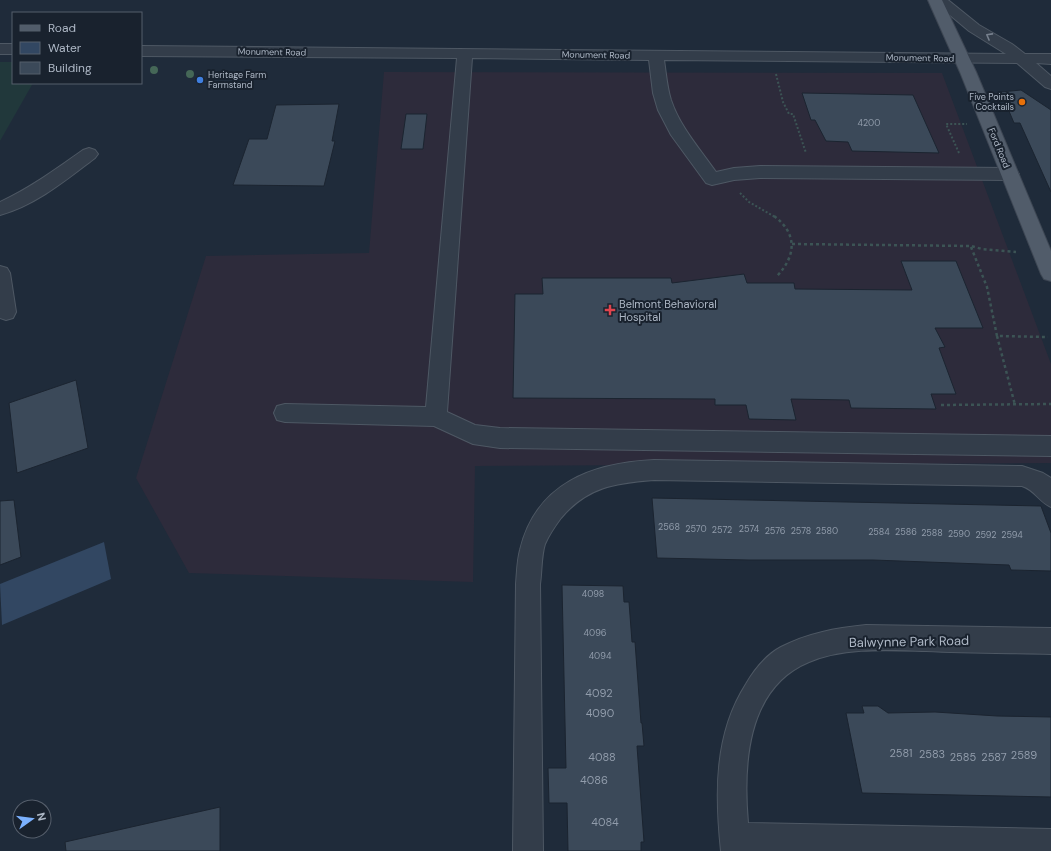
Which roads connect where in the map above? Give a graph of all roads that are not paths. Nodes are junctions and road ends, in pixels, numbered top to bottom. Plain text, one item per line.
1 (935, 0) edge
2 (939, 0) edge
3 (0, 49) edge
4 (12, 50) edge
5 (142, 51) edge
6 (465, 54) junction
7 (656, 56) junction
8 (961, 58) junction
9 (1020, 59) junction
10 (1051, 59) edge
11 (1051, 84) edge
12 (89, 154) dead end
13 (1010, 174) junction
14 (0, 210) edge
15 (0, 273) edge
16 (1051, 274) edge
17 (6, 312) dead end
18 (285, 413) dead end
19 (436, 417) junction
20 (1051, 446) edge
21 (1051, 496) edge
22 (1051, 641) edge
23 (735, 844) edge
24 (945, 846) edge
25 (1050, 847) edge
26 (528, 851) edge

1 - 8 main road, Ford Road
9 -> 2 street
3 - 4 street
5 - 6 street, Monument Road
6 - 7 street, Monument Road
6 - 19 street
7 - 8 street, Monument Road
7 - 13 street
8 - 9 street, Monument Road
8 - 13 main road, Ford Road
9 - 10 street, Monument Road
9 - 11 street
12 - 14 street
13 - 16 main road, Ford Road
15 - 17 street
18 - 19 street
19 - 20 street
21 - 26 street
22 - 23 street, Balwynne Park Road
23 - 24 street
24 - 25 street

